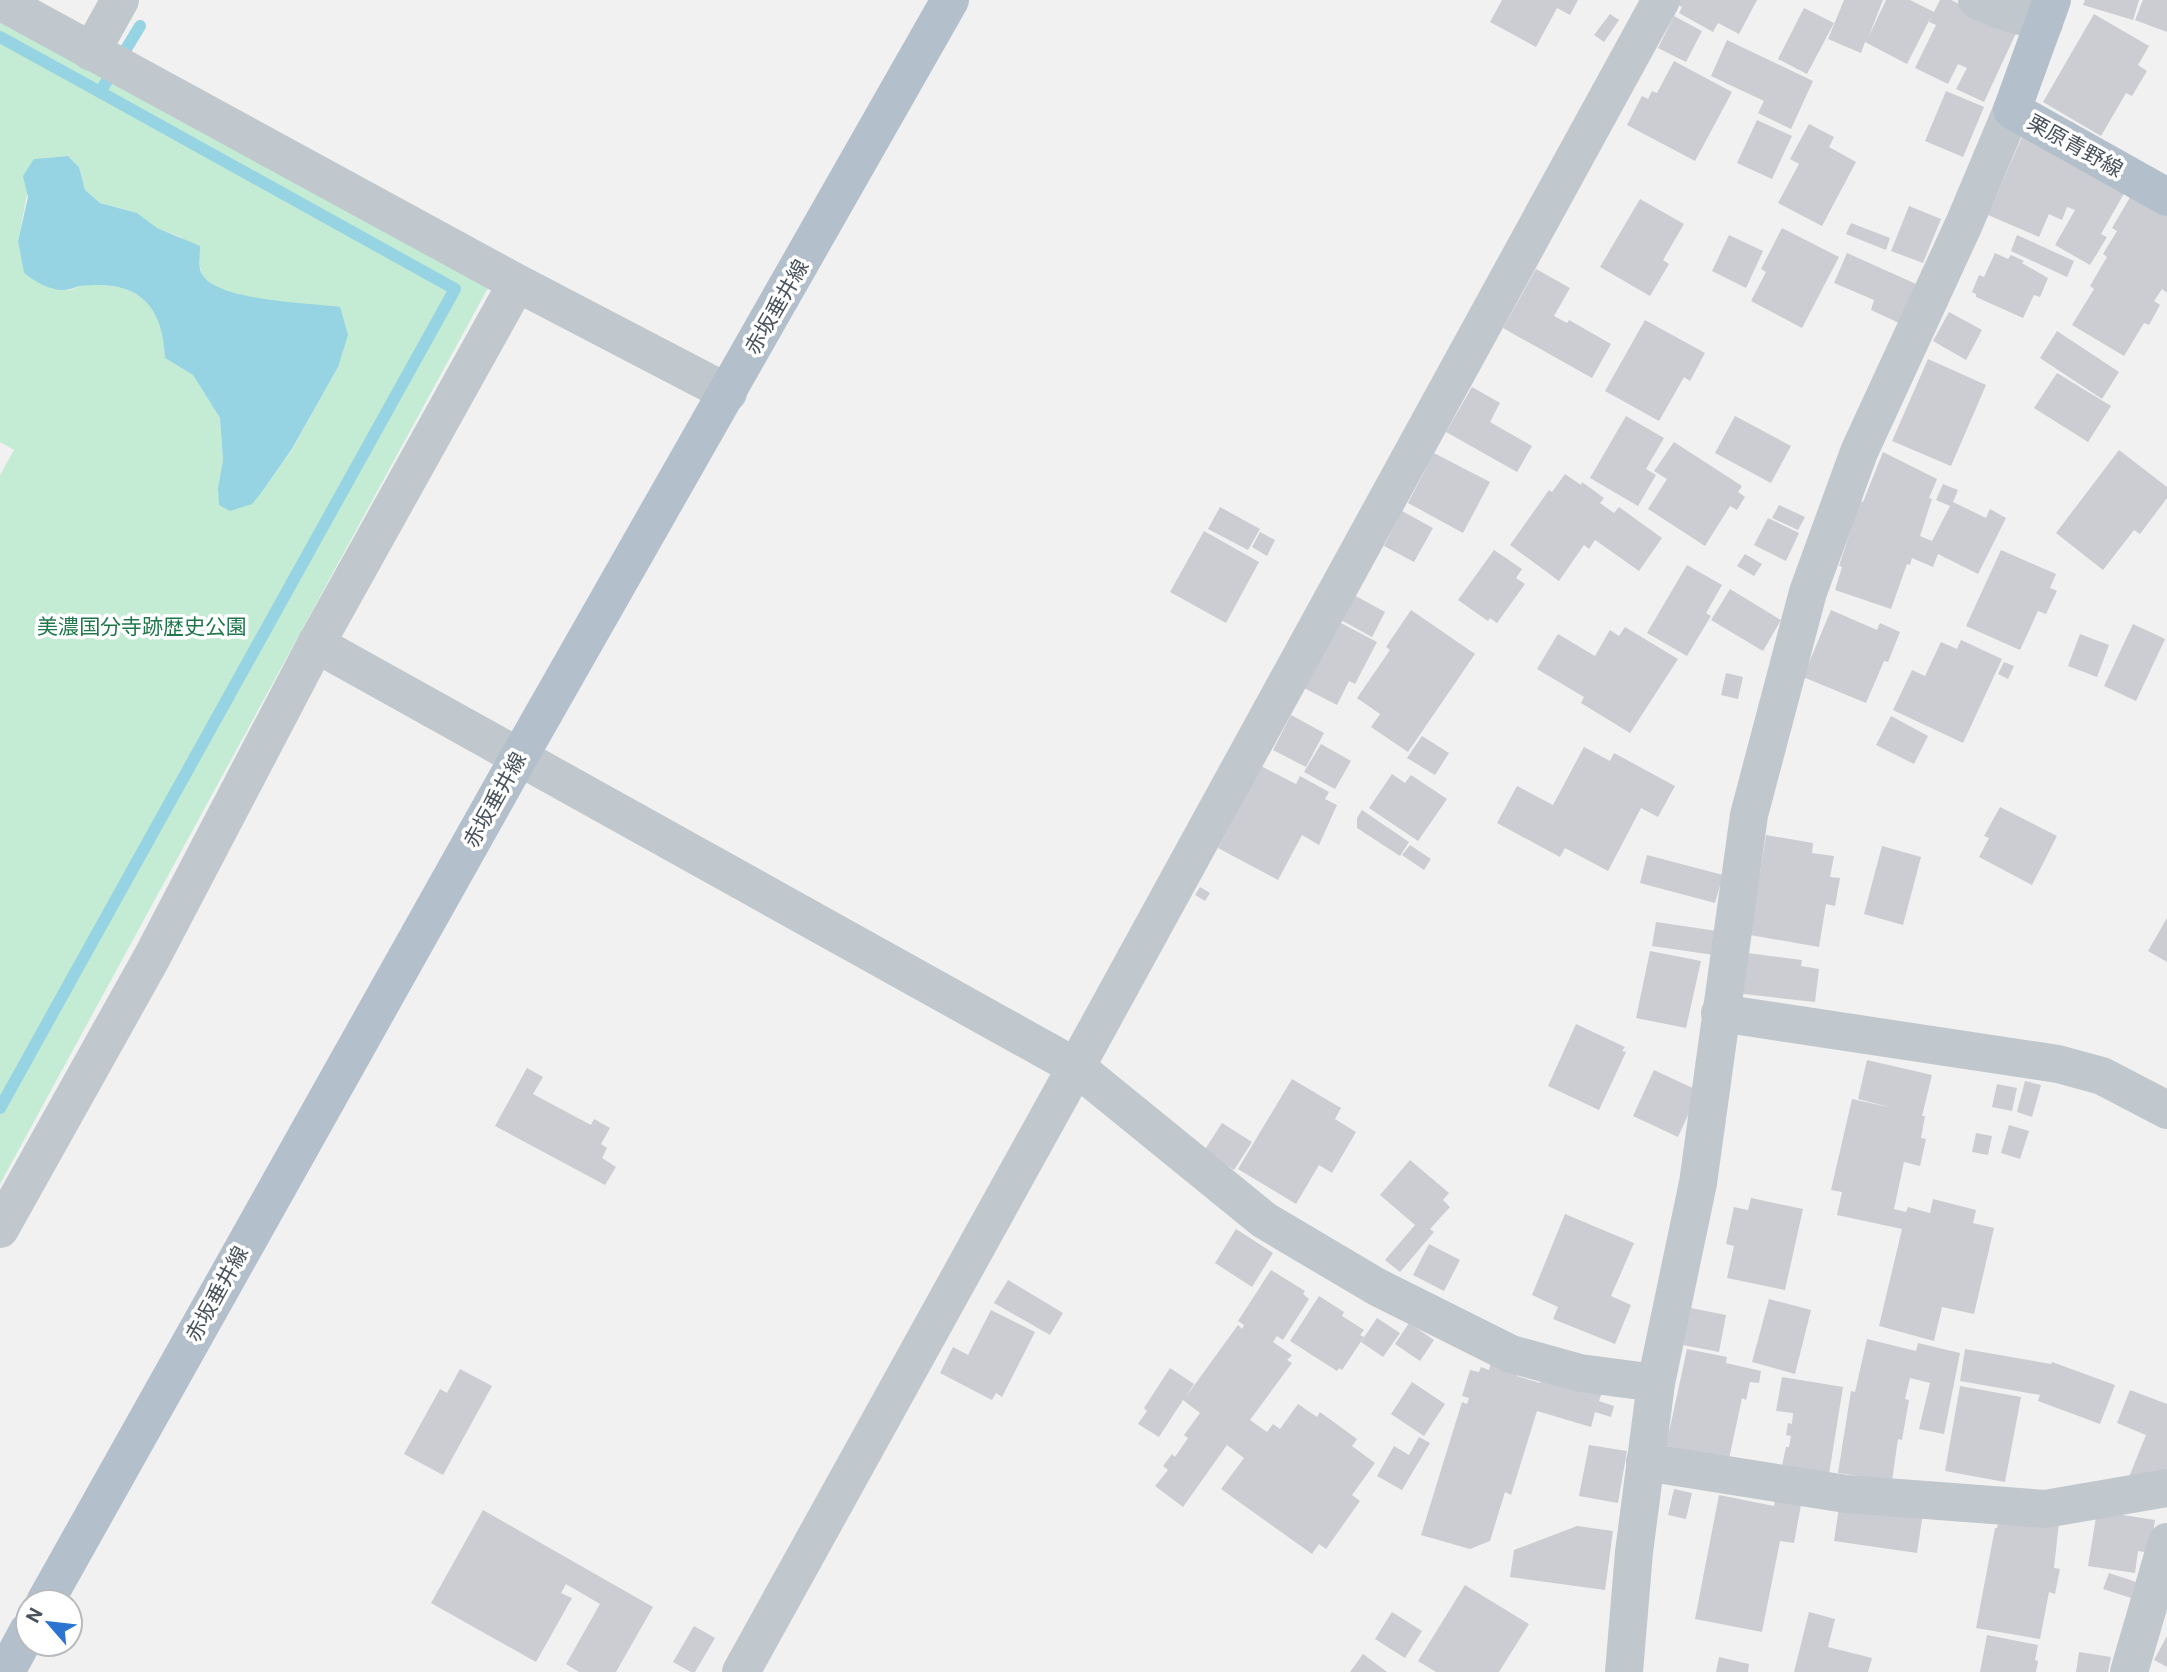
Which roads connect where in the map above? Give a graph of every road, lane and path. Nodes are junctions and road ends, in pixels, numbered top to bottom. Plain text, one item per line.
1 (120, 0) edge
2 (950, 0) edge
3 (1661, 0) edge
4 (1978, 0) edge
5 (0, 1) edge
6 (2048, 12) edge
7 (91, 52) junction
8 (2012, 110) junction
9 (2167, 197) edge
10 (517, 283) junction
11 (728, 393) junction
12 (317, 644) junction
13 (519, 757) junction
14 (1720, 1013) junction
15 (1076, 1067) junction
16 (2167, 1110) edge
17 (0, 1229) edge
18 (1656, 1383) junction
19 (1645, 1462) junction
20 (2167, 1488) edge
21 (2167, 1542) edge
22 (52, 1588) edge
23 (741, 1672) edge
24 (1624, 1672) edge
25 (2129, 1672) edge

1 - 7 street
2 - 11 main road, 赤坂垂井線
3 - 15 street
4 - 6 street
5 - 7 street
6 - 8 main road, 栗原青野線
7 - 10 street
8 - 9 main road, 栗原青野線
8 - 14 street
10 - 11 street
10 - 12 street
11 - 13 main road, 赤坂垂井線
12 - 13 street
12 - 17 street
13 - 15 street
13 - 22 main road, 赤坂垂井線
14 - 16 street
14 - 18 street
15 - 18 street
15 - 23 street
18 - 19 street
19 - 20 street
19 - 24 street
21 - 25 street

